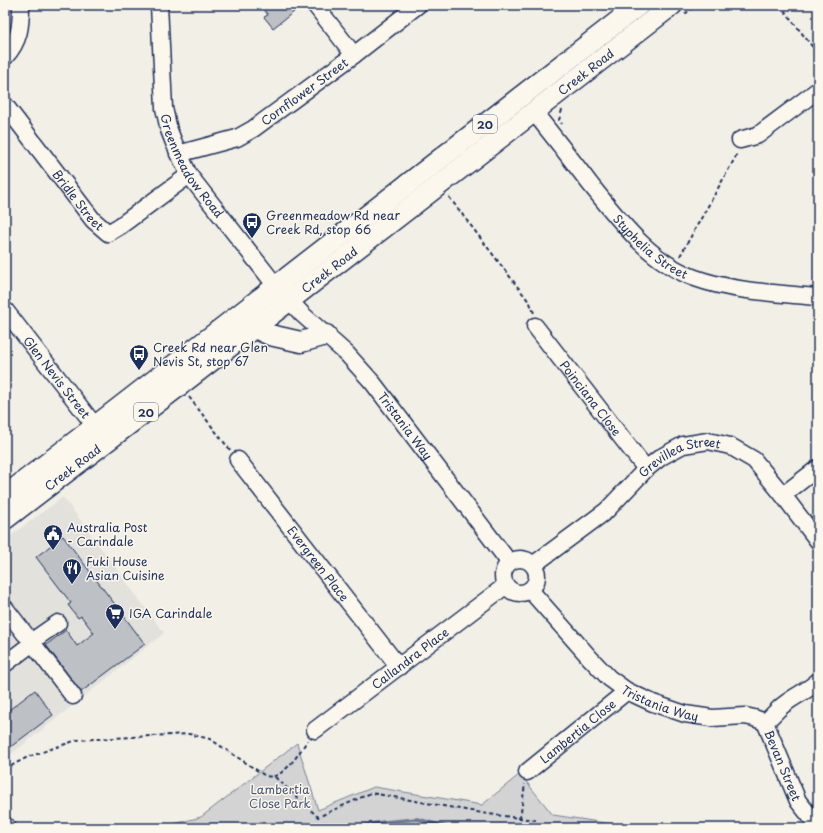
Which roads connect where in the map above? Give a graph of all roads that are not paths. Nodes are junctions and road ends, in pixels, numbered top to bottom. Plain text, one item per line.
1 (21, 5) edge
2 (159, 5) edge
3 (315, 5) edge
4 (418, 5) edge
5 (638, 5) edge
6 (678, 10) edge
7 (354, 55) junction
8 (5, 57) edge
9 (818, 90) edge
10 (5, 105) edge
11 (534, 112) junction
12 (740, 140) road end
13 (178, 154) junction
14 (189, 175) junction
15 (276, 286) junction
16 (818, 297) edge
17 (289, 301) junction
18 (8, 320) edge
19 (536, 326) road end
20 (255, 328) junction
21 (326, 335) junction
22 (95, 426) junction
23 (238, 460) road end
24 (818, 468) edge
25 (646, 469) junction
26 (783, 495) junction
27 (5, 496) edge
28 (5, 519) edge
29 (818, 541) edge
30 (509, 562) junction
31 (533, 565) junction
32 (505, 586) junction
33 (530, 590) junction
34 (5, 608) edge
35 (51, 621) dead end
36 (29, 640) junction
37 (9, 661) edge
38 (399, 667) junction
39 (818, 682) edge
40 (627, 691) junction
41 (73, 696) dead end
42 (765, 722) junction
43 (315, 730) road end
44 (527, 772) road end
45 (5, 825) edge
46 (818, 826) edge
47 (7, 828) edge

1 - 8 street
2 - 13 street, Greenmeadow Road
3 - 7 street
4 - 7 street, Cornflower Street
5 - 15 main road, Creek Road / 20
6 - 11 main road, Creek Road / 20
7 - 13 street, Cornflower Street
9 - 12 street
10 - 14 street, Bridle Street
11 - 16 street, Styphelia Street
11 - 17 main road, Creek Road / 20
13 - 14 street, Greenmeadow Road
14 - 15 street, Greenmeadow Road
15 - 17 street, Greenmeadow Road
15 - 22 main road, Creek Road / 20
17 - 20 main road, Creek Road / 20
17 - 21 street, Tristania Way
18 - 22 street, Glen Nevis Street
19 - 25 street, Poinciana Close
20 - 21 main road
20 - 28 main road, Creek Road / 20
21 - 30 street, Tristania Way
22 - 27 main road, Creek Road / 20
23 - 38 street, Evergreen Place
24 - 26 street
25 - 26 street, Grevillea Street
25 - 31 street, Grevillea Street
26 - 29 street, Grevillea Street
30 - 31 street
30 - 32 street
31 - 33 street
32 - 33 street
32 - 38 street, Callandra Place
33 - 40 street, Tristania Way
34 - 36 street
35 - 36 street
36 - 37 street
36 - 41 street
38 - 43 street, Callandra Place
39 - 42 street
40 - 42 street, Tristania Way
40 - 44 street, Lambertia Close
42 - 46 street, Bevan Street
45 - 47 street

